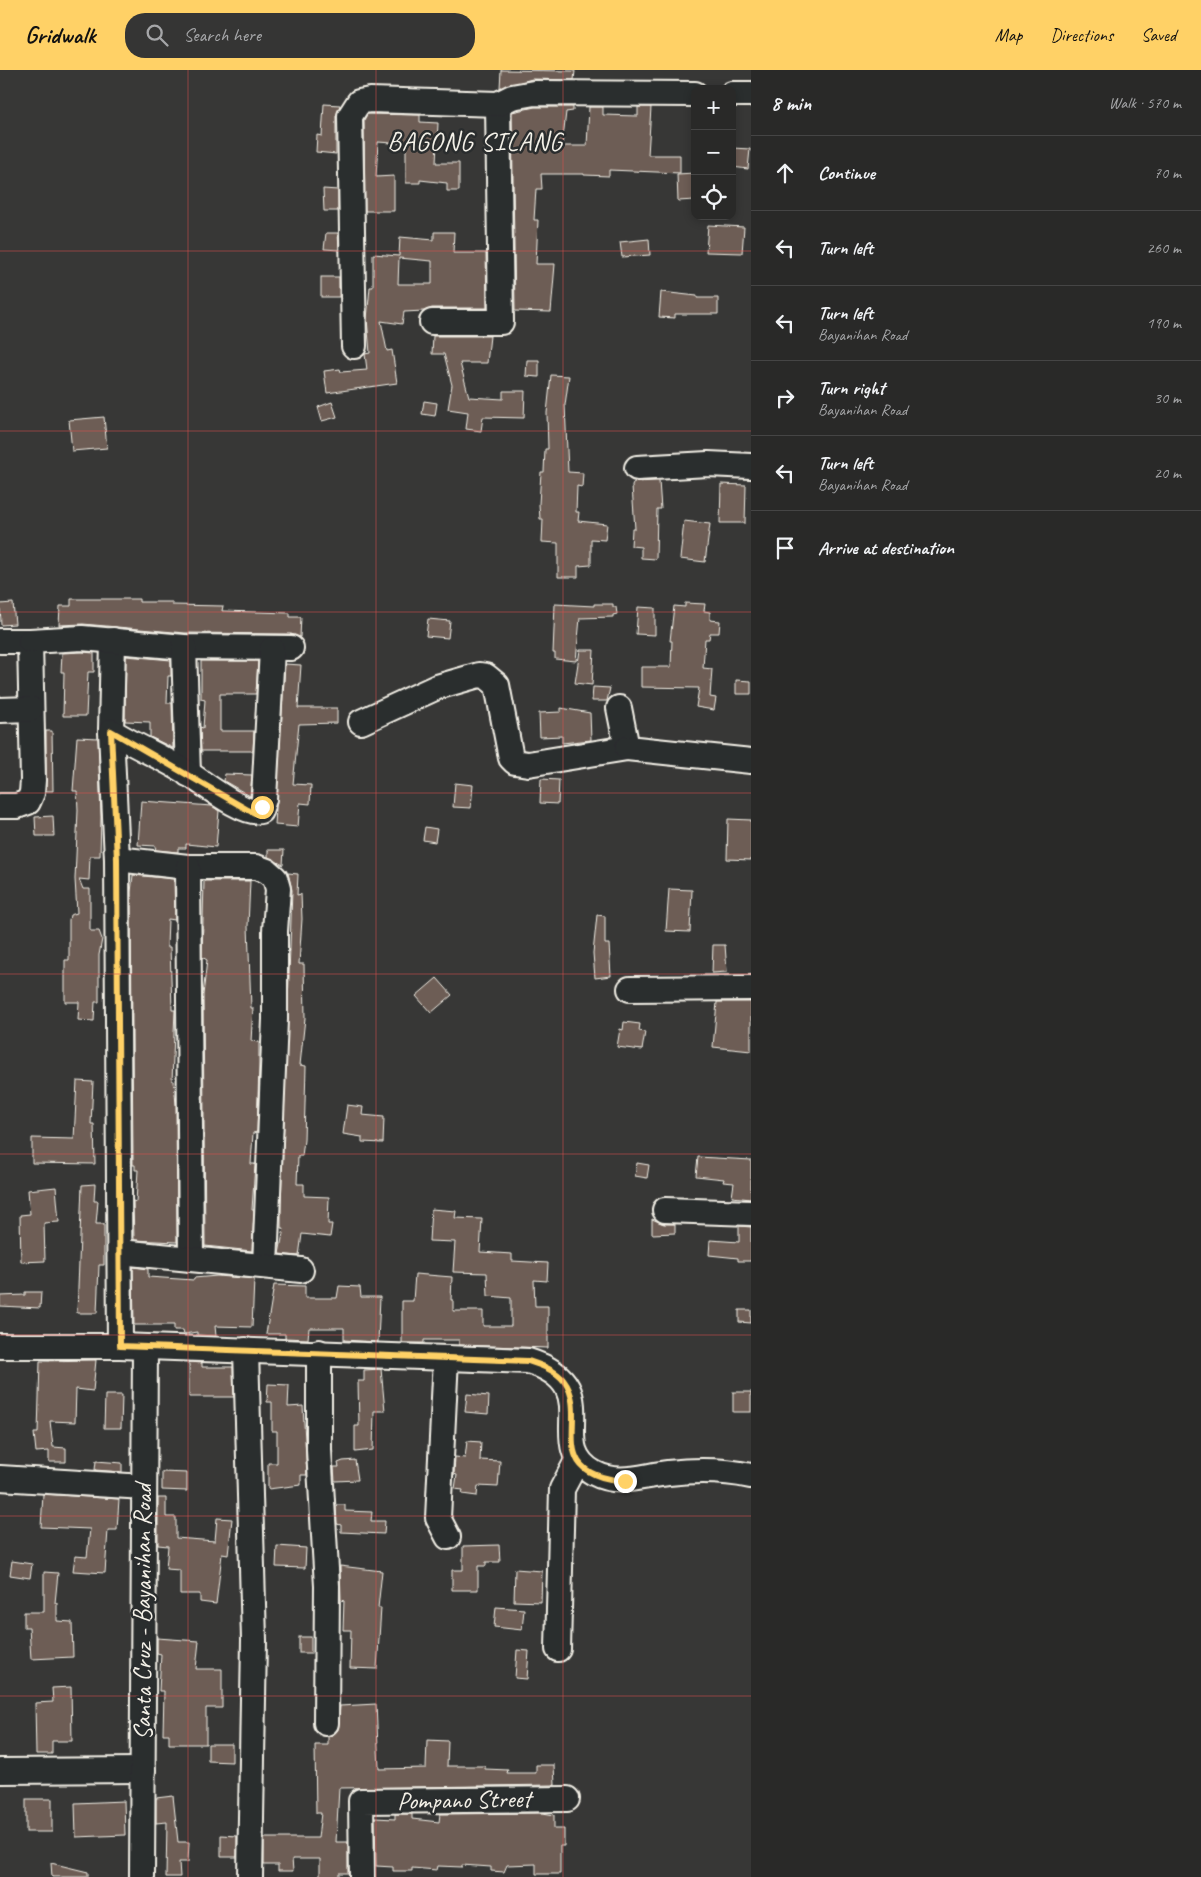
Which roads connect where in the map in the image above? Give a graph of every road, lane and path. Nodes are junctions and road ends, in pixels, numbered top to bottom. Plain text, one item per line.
1 (691, 94) edge
2 (736, 94) edge
3 (751, 94) edge
4 (498, 104) junction
5 (432, 322) dead end
6 (354, 346) dead end
7 (751, 466) edge
8 (637, 468) dead end
9 (113, 640) junction
10 (0, 641) edge
11 (30, 641) junction
12 (184, 647) junction
13 (619, 708) dead end
14 (30, 709) junction
15 (0, 710) edge
16 (361, 722) dead end
17 (111, 731) junction
18 (627, 748) junction
19 (751, 761) edge
20 (188, 774) junction
21 (0, 806) edge
22 (117, 859) junction
23 (188, 867) junction
24 (751, 988) edge
25 (630, 989) dead end
26 (665, 1210) dead end
27 (751, 1213) edge
28 (120, 1252) junction
29 (191, 1259) junction
30 (265, 1266) junction
31 (301, 1270) dead end
32 (0, 1346) edge
33 (120, 1346) junction
34 (145, 1347) junction
35 (246, 1350) junction
36 (319, 1352) junction
37 (446, 1358) junction
38 (578, 1459) junction
39 (751, 1476) edge
40 (0, 1478) edge
41 (144, 1487) junction
42 (448, 1537) dead end
43 (558, 1649) dead end
44 (326, 1723) dead end
45 (143, 1770) junction
46 (0, 1771) edge
47 (567, 1799) dead end
48 (142, 1877) edge
49 (250, 1877) edge
50 (362, 1877) edge

1 - 4 street
2 - 3 street
4 - 5 street
4 - 6 street
7 - 8 street
9 - 11 street
9 - 12 street
9 - 17 street
10 - 11 street
11 - 14 street
12 - 20 street
12 - 20 street
13 - 18 street
14 - 15 street
14 - 21 street
16 - 18 street
17 - 20 street
17 - 22 street
18 - 19 street
22 - 23 street
22 - 28 street
23 - 29 street
23 - 30 street
24 - 25 street
26 - 27 street
28 - 29 street
28 - 33 street
29 - 30 street
30 - 31 street
32 - 33 street
33 - 34 street
34 - 35 street
34 - 41 street, Santa Cruz - Bayanihan Road
35 - 36 street
35 - 49 street
36 - 37 street
36 - 44 street
37 - 38 street
37 - 42 street
38 - 39 street
38 - 43 street
40 - 41 street
41 - 45 street, Santa Cruz - Bayanihan Road
45 - 46 street
45 - 48 street, Santa Cruz - Bayanihan Road
47 - 50 street, Pompano Street

